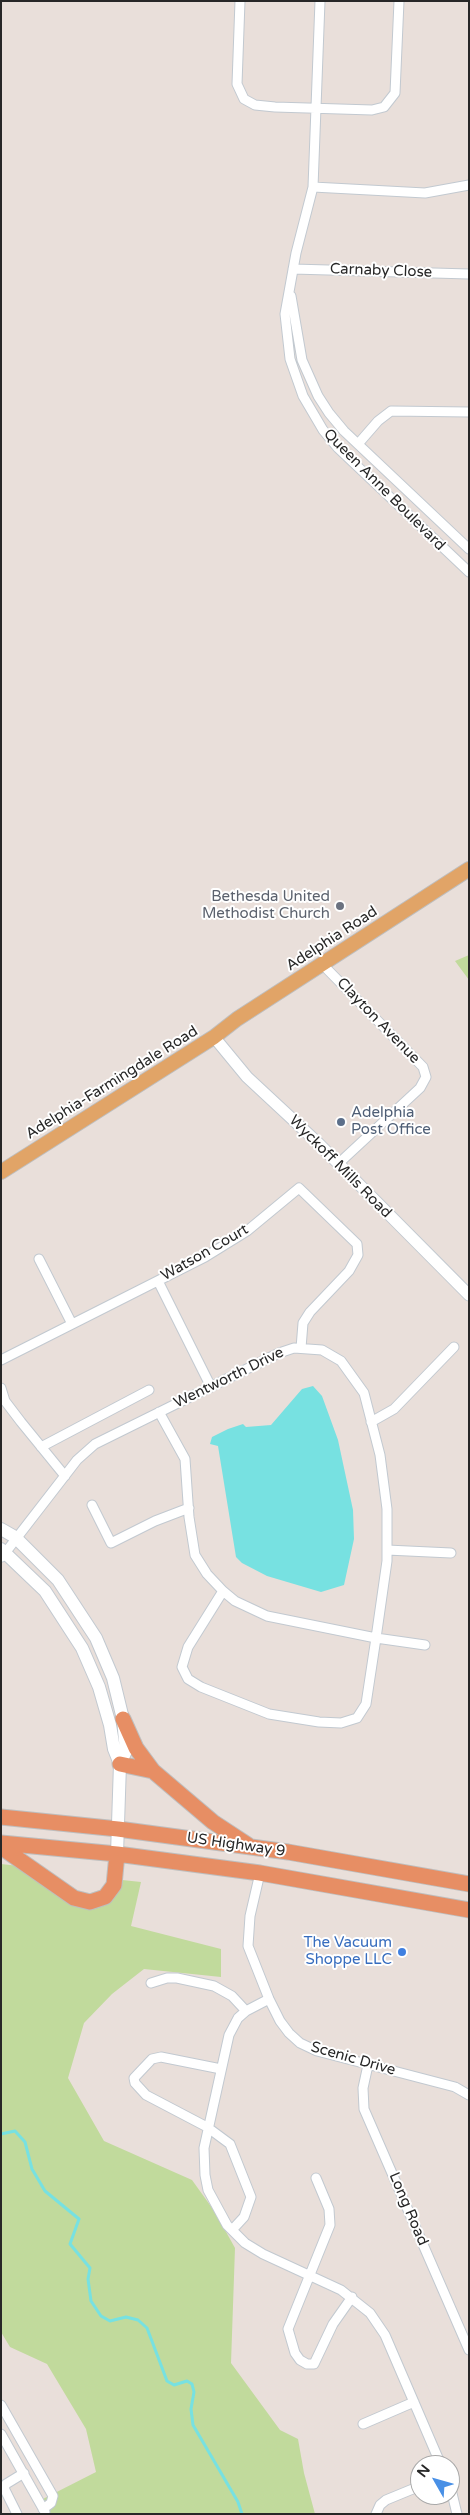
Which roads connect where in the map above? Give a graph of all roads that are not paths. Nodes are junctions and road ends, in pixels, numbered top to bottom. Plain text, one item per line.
1 (240, 1) edge
2 (320, 1) edge
3 (400, 1) edge
4 (316, 109) junction
5 (469, 185) edge
6 (313, 187) junction
7 (293, 268) junction
8 (469, 274) edge
9 (290, 286) junction
10 (469, 412) edge
11 (358, 444) junction
12 (469, 549) edge
13 (469, 572) edge
14 (469, 869) edge
15 (323, 965) junction
16 (214, 1037) junction
17 (338, 1164) junction
18 (1, 1172) edge
19 (39, 1259) dead end
20 (158, 1281) junction
21 (469, 1295) edge
22 (72, 1324) junction
23 (454, 1347) dead end
24 (301, 1348) junction
25 (1, 1360) edge
26 (211, 1387) junction
27 (1, 1388) edge
28 (149, 1390) dead end
29 (159, 1412) junction
30 (371, 1422) junction
31 (41, 1447) junction
32 (65, 1476) junction
33 (92, 1505) dead end
34 (189, 1508) junction
35 (1, 1529) edge
36 (15, 1537) junction
37 (387, 1550) junction
38 (2, 1553) edge
39 (451, 1553) dead end
40 (223, 1591) junction
41 (376, 1638) junction
42 (425, 1645) dead end
43 (123, 1719) junction
44 (120, 1764) junction
45 (153, 1771) junction
46 (1, 1817) edge
47 (118, 1829) junction
48 (1, 1845) edge
49 (252, 1847) junction
50 (117, 1854) junction
51 (260, 1873) junction
52 (469, 1884) edge
53 (469, 1910) edge
54 (151, 1983) dead end
55 (269, 1999) junction
56 (246, 2011) junction
57 (368, 2065) junction
58 (221, 2069) junction
59 (469, 2095) edge
60 (207, 2127) junction
61 (316, 2178) dead end
62 (232, 2230) junction
63 (309, 2275) junction
64 (352, 2297) junction
65 (469, 2350) edge
66 (414, 2402) junction
67 (1, 2405) edge
68 (363, 2424) dead end
69 (1, 2434) edge
70 (437, 2455) edge
71 (24, 2474) junction
72 (410, 2490) edge
73 (44, 2511) edge
74 (17, 2514) edge
75 (376, 2514) edge

1 - 4 street
2 - 4 street, Queen Anne Boulevard
3 - 4 street
4 - 6 street, Queen Anne Boulevard
5 - 6 street
6 - 7 street, Queen Anne Boulevard
7 - 8 street, Carnaby Close
7 - 9 street, Queen Anne Boulevard
9 - 11 street, Queen Anne Boulevard
9 - 13 street, Queen Anne Boulevard
10 - 11 street
11 - 12 street, Queen Anne Boulevard
14 - 15 main road, Adelphia Road
15 - 16 main road, Adelphia Road
15 - 17 street, Clayton Avenue
16 - 17 street, Wyckoff Mills Road
16 - 18 main road, Adelphia-Farmingdale Road
17 - 21 street, Wyckoff Mills Road
19 - 22 street
20 - 22 street, Watson Court
20 - 24 street, Watson Court
20 - 26 street
22 - 25 street, Watson Court
23 - 30 street
24 - 26 street, Wentworth Drive
24 - 30 street, Wentworth Drive
26 - 29 street, Wentworth Drive
27 - 31 street
28 - 31 street
29 - 32 street, Wentworth Drive
29 - 34 street, Wentworth Drive
30 - 37 street, Wentworth Drive
31 - 32 street
32 - 36 street, Wentworth Drive
33 - 34 street
34 - 40 street, Wentworth Drive
35 - 36 main road
36 - 38 street, Wentworth Drive
36 - 43 main road
37 - 39 street
37 - 41 street, Wentworth Drive
38 - 44 main road
40 - 41 street, Wentworth Drive
40 - 41 street
41 - 42 street
43 - 44 main road
43 - 45 highway
44 - 45 highway
44 - 47 main road
45 - 49 highway
46 - 47 highway, US Highway 9
47 - 49 highway, US Highway 9
47 - 50 main road
48 - 50 highway, US Highway 9
48 - 50 highway
49 - 52 highway, US Highway 9
50 - 51 highway, US Highway 9
51 - 53 highway, US Highway 9
51 - 55 street, Scenic Drive
54 - 56 street
55 - 56 street
55 - 57 street, Scenic Drive
56 - 58 street
57 - 59 street, Scenic Drive
57 - 65 street, Long Road
58 - 60 street
58 - 60 street
60 - 62 street
60 - 62 street
61 - 63 street
62 - 63 street
63 - 64 street
63 - 64 street
64 - 66 street
66 - 68 street
66 - 70 street
67 - 73 street
69 - 71 street
71 - 73 street
71 - 74 street
72 - 75 street

